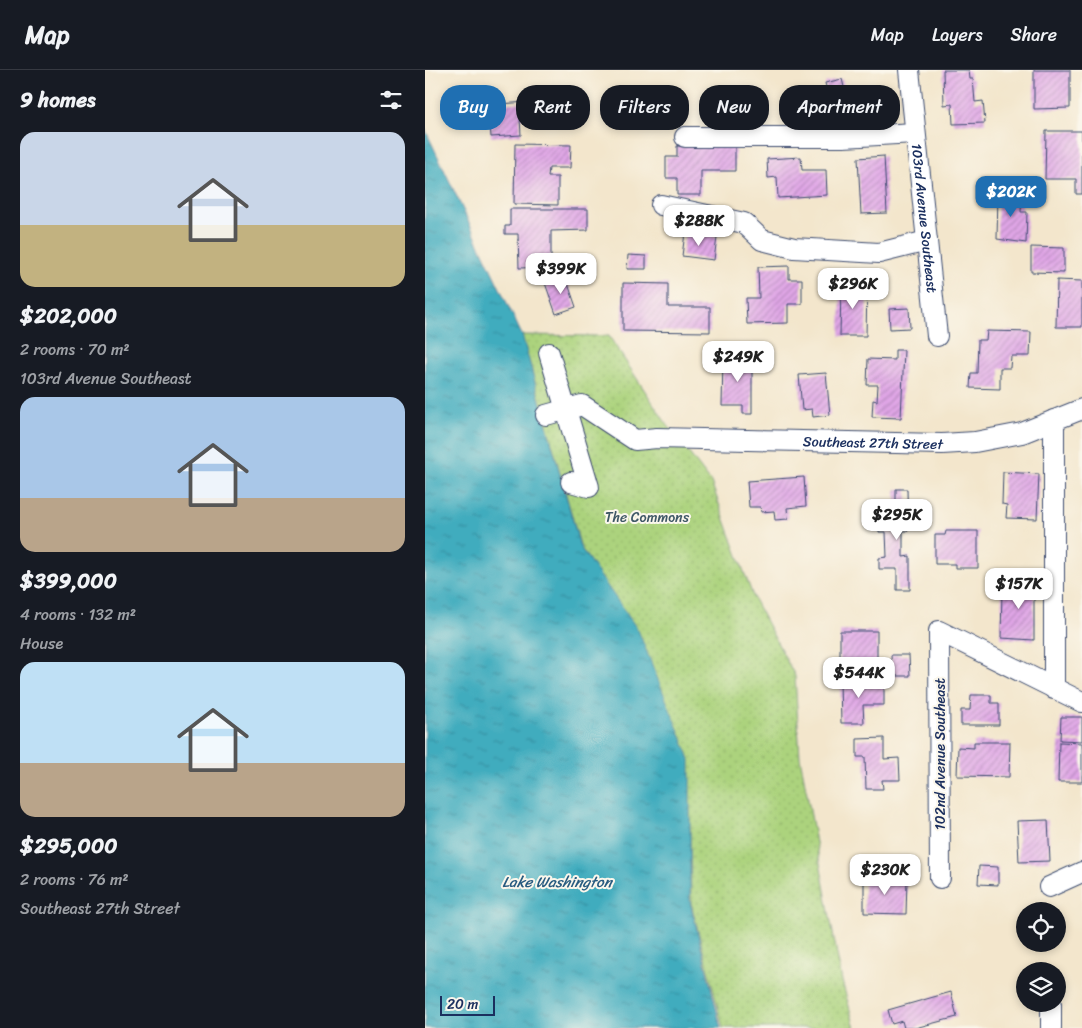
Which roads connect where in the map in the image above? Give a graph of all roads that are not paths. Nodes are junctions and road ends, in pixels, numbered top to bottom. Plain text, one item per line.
1 (909, 70) edge
2 (915, 134) junction
3 (685, 136) dead end
4 (661, 205) dead end
5 (927, 240) junction
6 (937, 336) dead end
7 (549, 353) dead end
8 (566, 409) junction
9 (1082, 409) edge
10 (546, 415) dead end
11 (1054, 420) junction
12 (571, 482) dead end
13 (1054, 689) junction
14 (1082, 702) edge
15 (1082, 872) edge
16 (940, 878) dead end
17 (1049, 887) dead end
18 (1051, 1012) edge
19 (1051, 1028) edge

1 - 2 street, 103rd Avenue Southeast
2 - 3 street
2 - 5 street, 103rd Avenue Southeast
4 - 5 street
5 - 6 street, 103rd Avenue Southeast
7 - 8 street
8 - 10 street, Southeast 27th Street
8 - 11 street, Southeast 27th Street
8 - 12 street
9 - 11 street, Southeast 27th Street
11 - 13 street
13 - 14 street
13 - 16 street, 102nd Avenue Southeast
15 - 17 street
18 - 19 street

